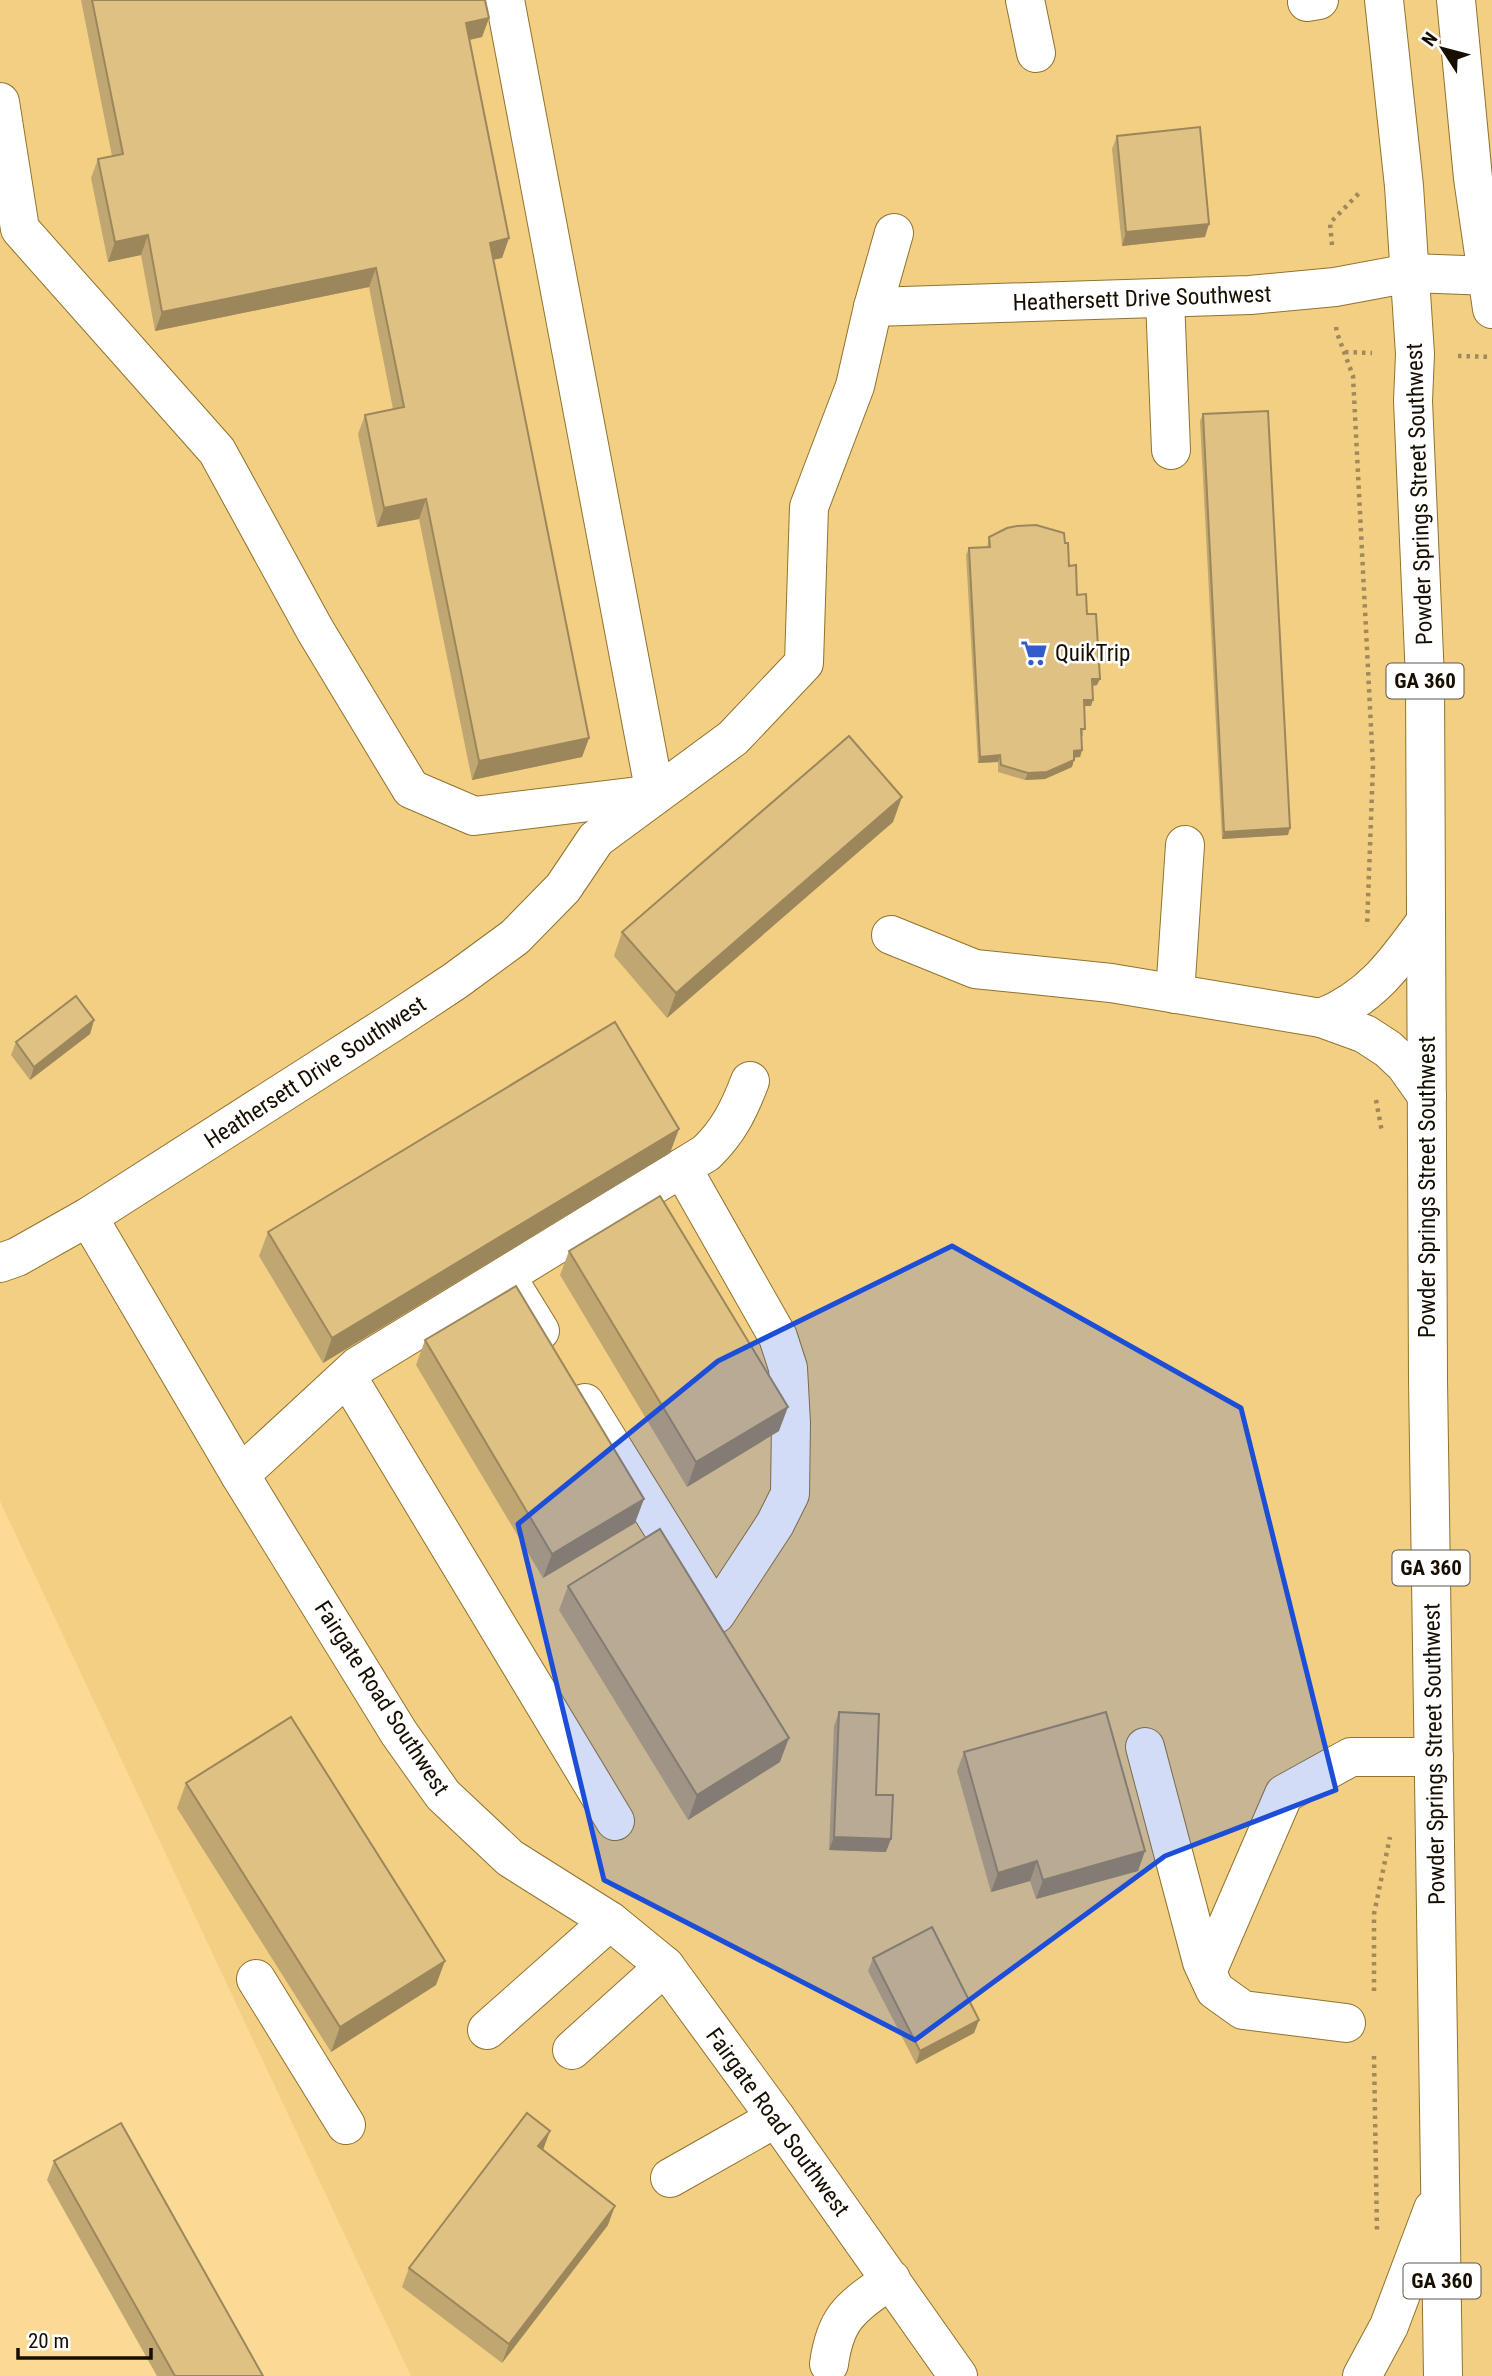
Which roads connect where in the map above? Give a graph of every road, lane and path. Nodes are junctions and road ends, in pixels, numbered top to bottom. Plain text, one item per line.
1 (505, 0) edge
2 (1025, 0) edge
3 (1384, 0) edge
4 (1456, 0) edge
5 (1036, 53) dead end
6 (0, 102) edge
7 (1404, 186) junction
8 (894, 233) dead end
9 (1410, 273) junction
10 (1335, 287) junction
11 (1491, 287) edge
12 (1165, 299) junction
13 (873, 307) junction
14 (1171, 450) dead end
15 (655, 794) junction
16 (1185, 845) dead end
17 (1426, 921) junction
18 (891, 935) dead end
19 (1175, 993) junction
20 (1365, 994) junction
21 (1321, 1018) junction
22 (750, 1082) dead end
23 (1427, 1097) junction
24 (1376, 1099) dead end
25 (1383, 1138) dead end
26 (682, 1168) junction
27 (88, 1217) junction
28 (0, 1263) edge
29 (506, 1276) junction
30 (348, 1378) junction
31 (240, 1475) junction
32 (1145, 1747) dead end
33 (1434, 1757) junction
34 (615, 1821) dead end
35 (1392, 1826) dead end
36 (610, 1921) junction
37 (665, 1966) junction
38 (1207, 1972) junction
39 (256, 1979) dead end
40 (1364, 2023) junction
41 (487, 2030) dead end
42 (572, 2050) dead end
43 (776, 2118) junction
44 (346, 2125) dead end
45 (670, 2178) dead end
46 (1440, 2187) junction
47 (1377, 2237) dead end
48 (891, 2279) junction
49 (829, 2364) dead end
50 (958, 2376) edge
51 (1362, 2376) edge
52 (1443, 2376) edge

1 - 15 main road
2 - 5 main road
3 - 7 main road, Powder Springs Street Southwest / GA 360
4 - 11 main road
6 - 15 main road
7 - 9 main road, Powder Springs Street Southwest / GA 360
7 - 10 path
8 - 13 main road, Heathersett Drive Southwest
9 - 10 main road, Heathersett Drive Southwest
9 - 11 main road, Heathersett Drive Southwest
9 - 17 main road, Powder Springs Street Southwest / GA 360
10 - 12 main road, Heathersett Drive Southwest
10 - 20 path
12 - 13 main road, Heathersett Drive Southwest
12 - 14 main road
13 - 15 main road, Heathersett Drive Southwest
15 - 27 main road, Heathersett Drive Southwest
16 - 19 main road
17 - 20 main road
17 - 23 main road, Powder Springs Street Southwest / GA 360
18 - 19 main road
19 - 21 main road
20 - 21 main road
21 - 23 main road
22 - 26 main road
23 - 33 main road, Powder Springs Street Southwest / GA 360
24 - 25 path
26 - 29 main road
26 - 29 main road
27 - 28 main road, Heathersett Drive Southwest
27 - 31 main road, Fairgate Road Southwest
29 - 30 main road
30 - 31 main road
30 - 34 main road
31 - 36 main road, Fairgate Road Southwest
32 - 38 main road
33 - 38 main road
33 - 46 main road, Powder Springs Street Southwest / GA 360
35 - 40 path
36 - 37 main road, Fairgate Road Southwest
36 - 41 main road
37 - 42 main road
37 - 43 main road, Fairgate Road Southwest
38 - 40 main road
39 - 44 main road
40 - 47 path
43 - 45 main road
43 - 48 main road, Fairgate Road Southwest
46 - 51 main road
46 - 52 main road, Powder Springs Street Southwest / GA 360
48 - 49 main road
48 - 50 main road, Fairgate Road Southwest

